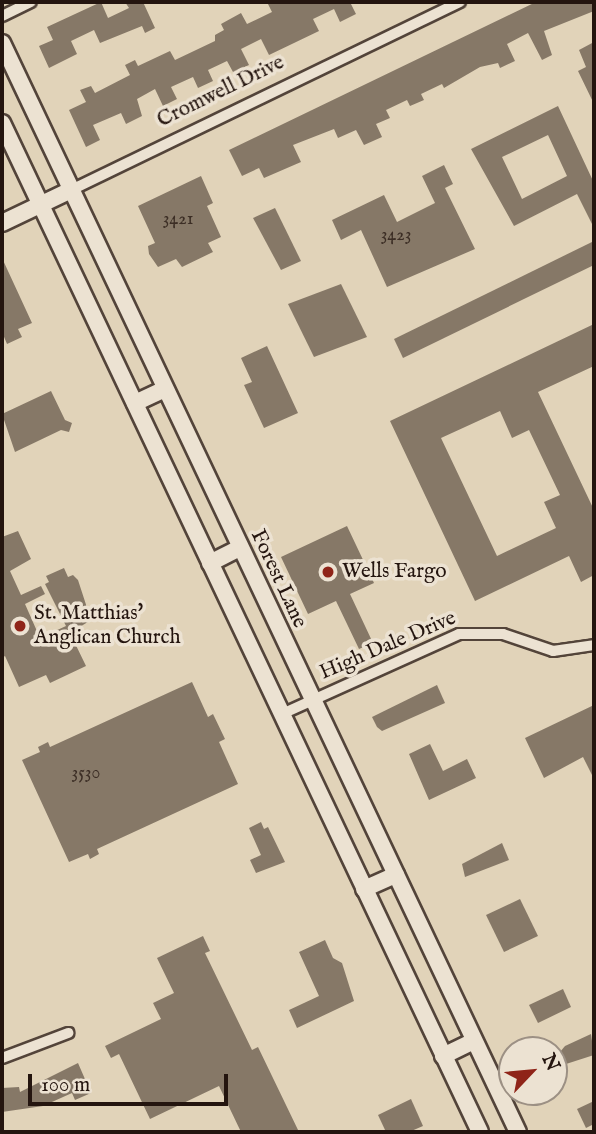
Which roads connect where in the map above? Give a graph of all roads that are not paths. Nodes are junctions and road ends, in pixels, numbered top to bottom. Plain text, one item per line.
1 (31, 2) edge
2 (460, 2) edge
3 (2, 16) edge
4 (2, 43) edge
5 (2, 123) edge
6 (71, 190) junction
7 (41, 205) junction
8 (2, 223) edge
9 (165, 388) junction
10 (135, 402) junction
11 (240, 548) junction
12 (210, 563) junction
13 (594, 645) edge
14 (312, 699) junction
15 (282, 714) junction
16 (396, 874) junction
17 (364, 889) junction
18 (68, 1033) dead end
19 (474, 1041) junction
20 (443, 1056) junction
21 (2, 1058) edge
22 (480, 1132) edge
23 (518, 1132) edge

1 - 3 street
2 - 6 street, Cromwell Drive
4 - 6 main road, Forest Lane
5 - 7 main road
6 - 7 main road, Cromwell Drive
6 - 9 main road, Forest Lane
7 - 8 main road, Cromwell Drive
7 - 10 main road
9 - 10 main road
9 - 11 main road, Forest Lane
10 - 12 main road
11 - 12 main road
11 - 14 main road, Forest Lane
12 - 15 main road
13 - 14 street, High Dale Drive
14 - 15 street, High Dale Drive
14 - 16 main road, Forest Lane
15 - 17 main road
16 - 17 main road
16 - 19 main road, Forest Lane
17 - 20 main road
18 - 21 street
19 - 20 main road
19 - 23 main road, Forest Lane
20 - 22 main road

